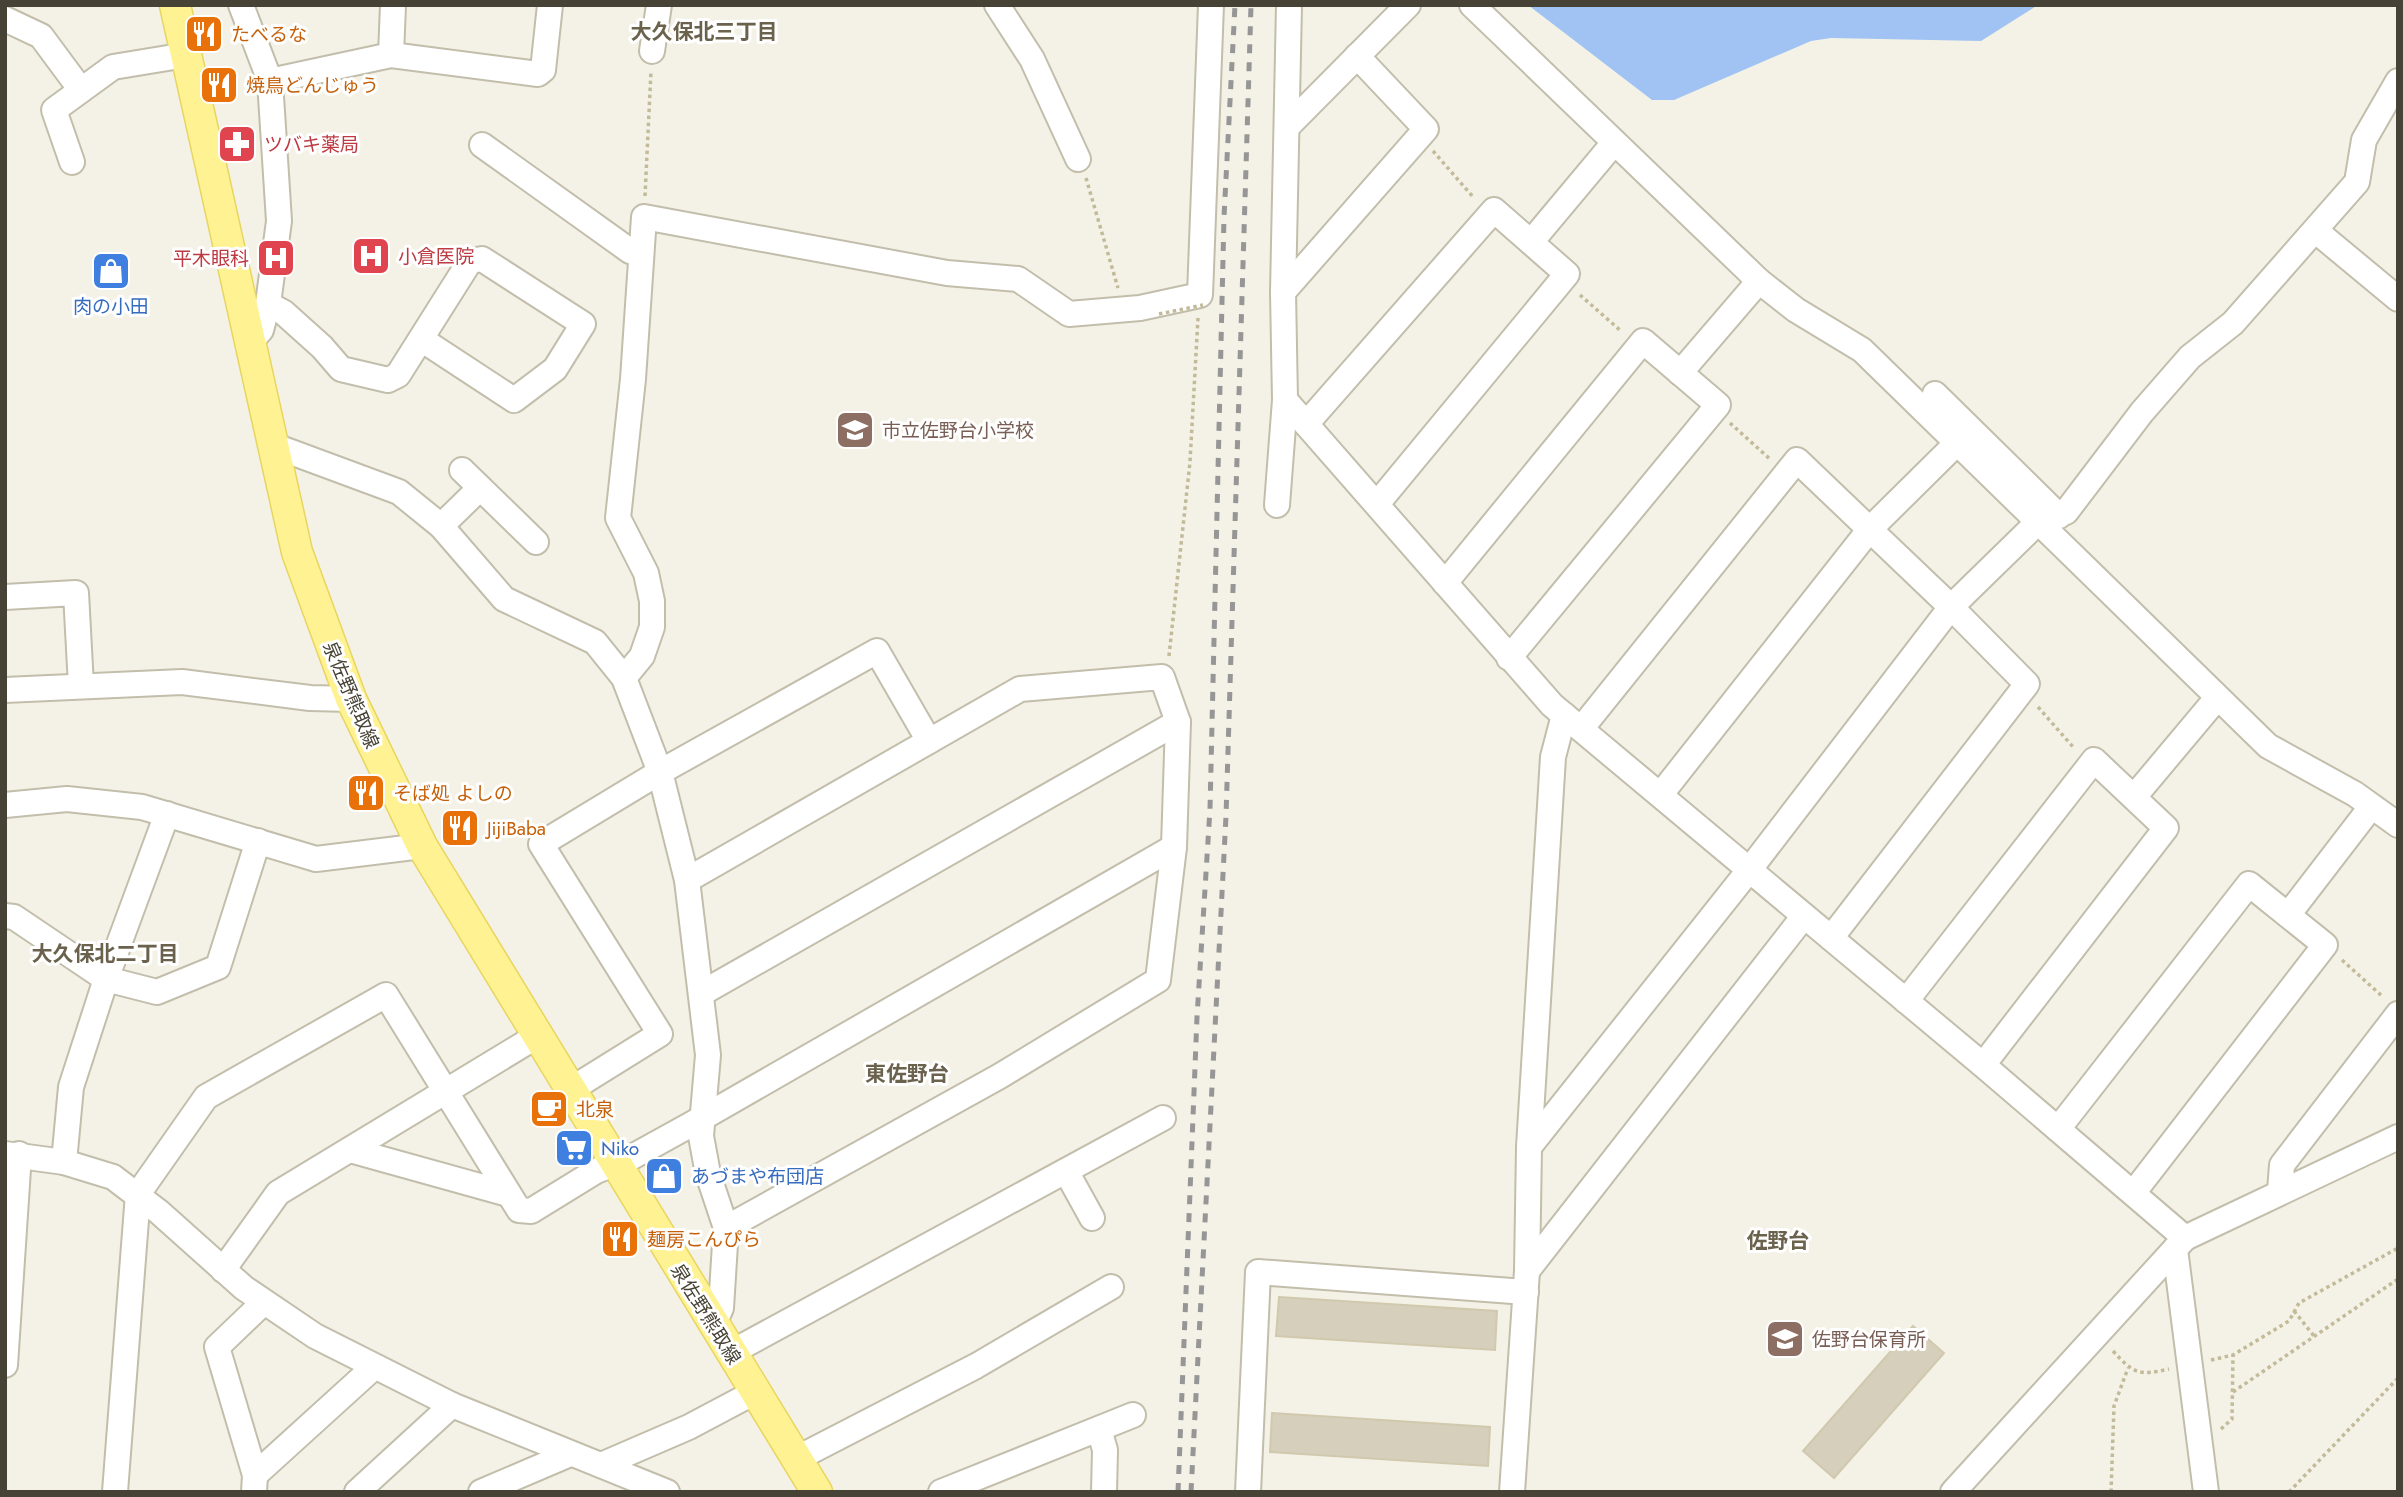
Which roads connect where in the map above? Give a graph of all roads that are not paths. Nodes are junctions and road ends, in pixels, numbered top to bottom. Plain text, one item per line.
1 (175, 5) edge
2 (241, 5) edge
3 (393, 5) edge
4 (550, 5) edge
5 (659, 5) edge
6 (997, 5) edge
7 (1211, 5) edge
8 (1289, 5) edge
9 (1408, 5) edge
10 (1472, 5) edge
11 (5, 19) edge
12 (652, 51) road end
13 (186, 55) junction
14 (391, 55) junction
15 (1357, 56) junction
16 (270, 81) junction
17 (2398, 81) edge
18 (81, 90) junction
19 (1288, 126) junction
20 (1613, 144) junction
21 (482, 145) dead end
22 (1079, 159) road end
23 (72, 162) dead end
24 (2316, 231) junction
25 (1531, 242) junction
26 (641, 255) junction
27 (1759, 281) junction
28 (1283, 292) junction
29 (2398, 299) edge
30 (268, 304) junction
31 (421, 339) junction
32 (249, 343) junction
33 (1680, 373) junction
34 (1935, 394) dead end
35 (1285, 400) junction
36 (1306, 424) junction
37 (1956, 443) junction
38 (272, 445) junction
39 (462, 470) dead end
40 (480, 488) junction
41 (1377, 504) junction
42 (1277, 505) dead end
43 (2048, 519) junction
44 (441, 526) junction
45 (1870, 529) junction
46 (536, 542) dead end
47 (1445, 583) junction
48 (5, 597) edge
49 (1951, 607) junction
50 (1509, 658) junction
51 (624, 678) junction
52 (81, 686) junction
53 (5, 690) edge
54 (2217, 698) junction
55 (351, 699) junction
56 (1178, 722) junction
57 (1573, 722) junction
58 (929, 741) junction
59 (660, 772) junction
60 (1661, 793) junction
61 (2134, 797) junction
62 (5, 805) edge
63 (2371, 807) junction
64 (167, 814) junction
65 (2398, 825) edge
66 (258, 841) junction
67 (422, 846) junction
68 (1174, 848) junction
69 (1750, 869) junction
70 (687, 880) junction
71 (2288, 915) junction
72 (5, 916) edge
73 (1804, 916) junction
74 (1831, 938) junction
75 (106, 979) junction
76 (702, 993) junction
77 (1906, 1001) junction
78 (2393, 1008) edge
79 (537, 1036) junction
80 (1983, 1065) junction
81 (570, 1090) junction
82 (445, 1093) junction
83 (705, 1116) junction
84 (1163, 1118) dead end
85 (2058, 1129) junction
86 (2398, 1137) edge
87 (1528, 1147) junction
88 (350, 1150) junction
89 (12, 1154) edge
90 (64, 1162) junction
91 (614, 1164) junction
92 (1066, 1171) junction
93 (2280, 1191) junction
94 (2134, 1192) junction
95 (138, 1194) junction
96 (509, 1194) junction
97 (1092, 1218) dead end
98 (726, 1228) junction
99 (2180, 1244) junction
100 (223, 1270) junction
101 (1526, 1281) junction
102 (1111, 1287) dead end
103 (263, 1303) junction
104 (713, 1326) junction
105 (730, 1353) junction
106 (5, 1365) edge
107 (374, 1367) junction
108 (755, 1392) junction
109 (452, 1405) junction
110 (1133, 1415) dead end
111 (1099, 1429) junction
112 (570, 1454) junction
113 (796, 1459) junction
114 (601, 1465) junction
115 (255, 1483) edge
116 (950, 1490) edge
117 (115, 1492) edge
118 (357, 1492) edge
119 (481, 1492) edge
120 (667, 1492) edge
121 (817, 1492) edge
122 (1104, 1492) edge
123 (1248, 1492) edge
124 (1512, 1492) edge
125 (1953, 1492) edge
126 (2206, 1492) edge

1 - 13 main road, 泉佐野熊取線
2 - 16 street
3 - 14 street
4 - 14 street
5 - 12 street
6 - 22 street
7 - 26 street
8 - 19 street
9 - 15 street
10 - 20 street
11 - 18 street
13 - 18 street
13 - 32 main road, 泉佐野熊取線
14 - 16 street
15 - 19 street
15 - 28 street
16 - 30 street
17 - 24 street
18 - 23 street
19 - 28 street
20 - 25 street
20 - 27 street
21 - 26 street
24 - 29 street
24 - 43 street
25 - 36 street
25 - 41 street
26 - 51 street
27 - 33 street
27 - 37 street
28 - 35 street
30 - 31 street
30 - 32 street
31 - 31 street
32 - 38 main road, 泉佐野熊取線
33 - 47 street
33 - 50 street
34 - 43 street
35 - 36 street
35 - 42 street
36 - 41 street
37 - 43 street
37 - 45 street
38 - 44 street
38 - 55 main road, 泉佐野熊取線
39 - 40 street
40 - 44 street
40 - 46 street
41 - 47 street
43 - 49 street
43 - 54 street
44 - 51 street
45 - 49 street
45 - 57 street
45 - 60 street
47 - 50 street
48 - 52 street
49 - 69 street
49 - 74 street
50 - 57 street
51 - 59 street
52 - 53 street
52 - 55 street
54 - 61 street
54 - 63 street
55 - 67 main road, 泉佐野熊取線
56 - 58 street
56 - 68 street
56 - 76 street
57 - 60 street
57 - 87 street
58 - 59 street
58 - 70 street
59 - 70 street
59 - 81 street
60 - 69 street
61 - 77 street
61 - 80 street
62 - 64 street
63 - 65 street
63 - 71 street
64 - 66 street
64 - 75 street
66 - 67 street
66 - 75 street
67 - 79 main road, 泉佐野熊取線
68 - 83 street
68 - 98 street
69 - 73 street
69 - 87 street
70 - 76 street
71 - 85 street
71 - 94 street
72 - 75 street
73 - 74 street
73 - 101 street
74 - 77 street
75 - 90 street
76 - 83 street
77 - 80 street
78 - 93 street
79 - 81 main road, 泉佐野熊取線
79 - 82 street
80 - 85 street
81 - 91 main road, 泉佐野熊取線
82 - 88 street
82 - 95 street
82 - 96 street
83 - 91 street
83 - 98 street
84 - 92 street
85 - 94 street
86 - 93 street
87 - 101 street
88 - 96 street
88 - 100 street
89 - 90 street
89 - 106 street
90 - 95 street
91 - 96 street
91 - 104 main road, 泉佐野熊取線
92 - 97 street
92 - 105 street
93 - 99 street
94 - 99 street
95 - 100 street
95 - 117 street
98 - 104 street
99 - 125 street
99 - 126 street
100 - 103 street
101 - 123 street
101 - 124 street
102 - 113 street
103 - 107 street
103 - 115 street
104 - 105 main road, 泉佐野熊取線
105 - 108 main road, 泉佐野熊取線
107 - 109 street
107 - 115 street
108 - 113 main road, 泉佐野熊取線
108 - 114 street
109 - 112 street
109 - 118 street
110 - 111 street
111 - 116 street
111 - 122 street
112 - 114 street
112 - 119 street
113 - 121 main road, 泉佐野熊取線
114 - 120 street

